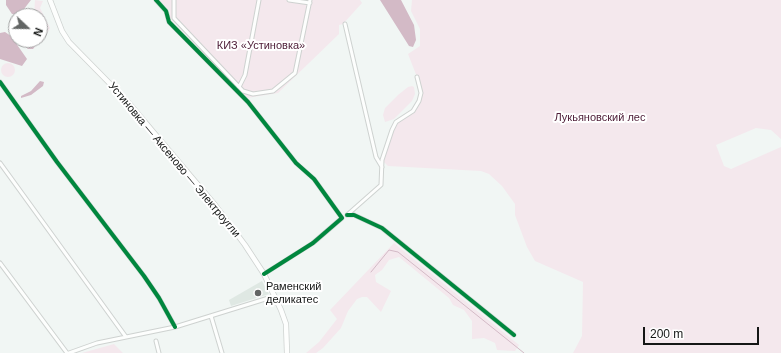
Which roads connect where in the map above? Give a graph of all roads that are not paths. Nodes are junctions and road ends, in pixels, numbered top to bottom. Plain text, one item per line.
1 (50, 0) edge
2 (156, 0) edge
3 (174, 0) edge
4 (289, 0) edge
5 (258, 1) edge
6 (310, 2) edge
7 (345, 24) dead end
8 (417, 77) dead end
9 (0, 82) edge
10 (239, 87) junction
11 (0, 163) edge
12 (382, 167) junction
13 (347, 215) junction
14 (342, 218) junction
15 (0, 263) edge
16 (264, 274) junction
17 (275, 296) junction
18 (211, 316) junction
19 (175, 327) junction
20 (514, 335) dead end
21 (126, 337) junction
22 (156, 341) dead end
23 (68, 353) edge
24 (159, 353) edge
25 (222, 353) edge
26 (287, 353) edge

1 - 16 main road, Устиновка — Аксеново — Электроугли
2 - 14 street
3 - 10 street
4 - 6 street
5 - 10 street
6 - 10 street
7 - 12 street
8 - 12 street
9 - 19 street
11 - 21 street
12 - 13 street
13 - 14 street
13 - 20 street
14 - 16 street
15 - 23 street
16 - 17 main road, Устиновка — Аксеново — Электроугли
17 - 18 street
17 - 26 main road, Устиновка — Аксеново — Электроугли
18 - 19 street
18 - 25 street
19 - 21 street
21 - 23 street
22 - 24 street

